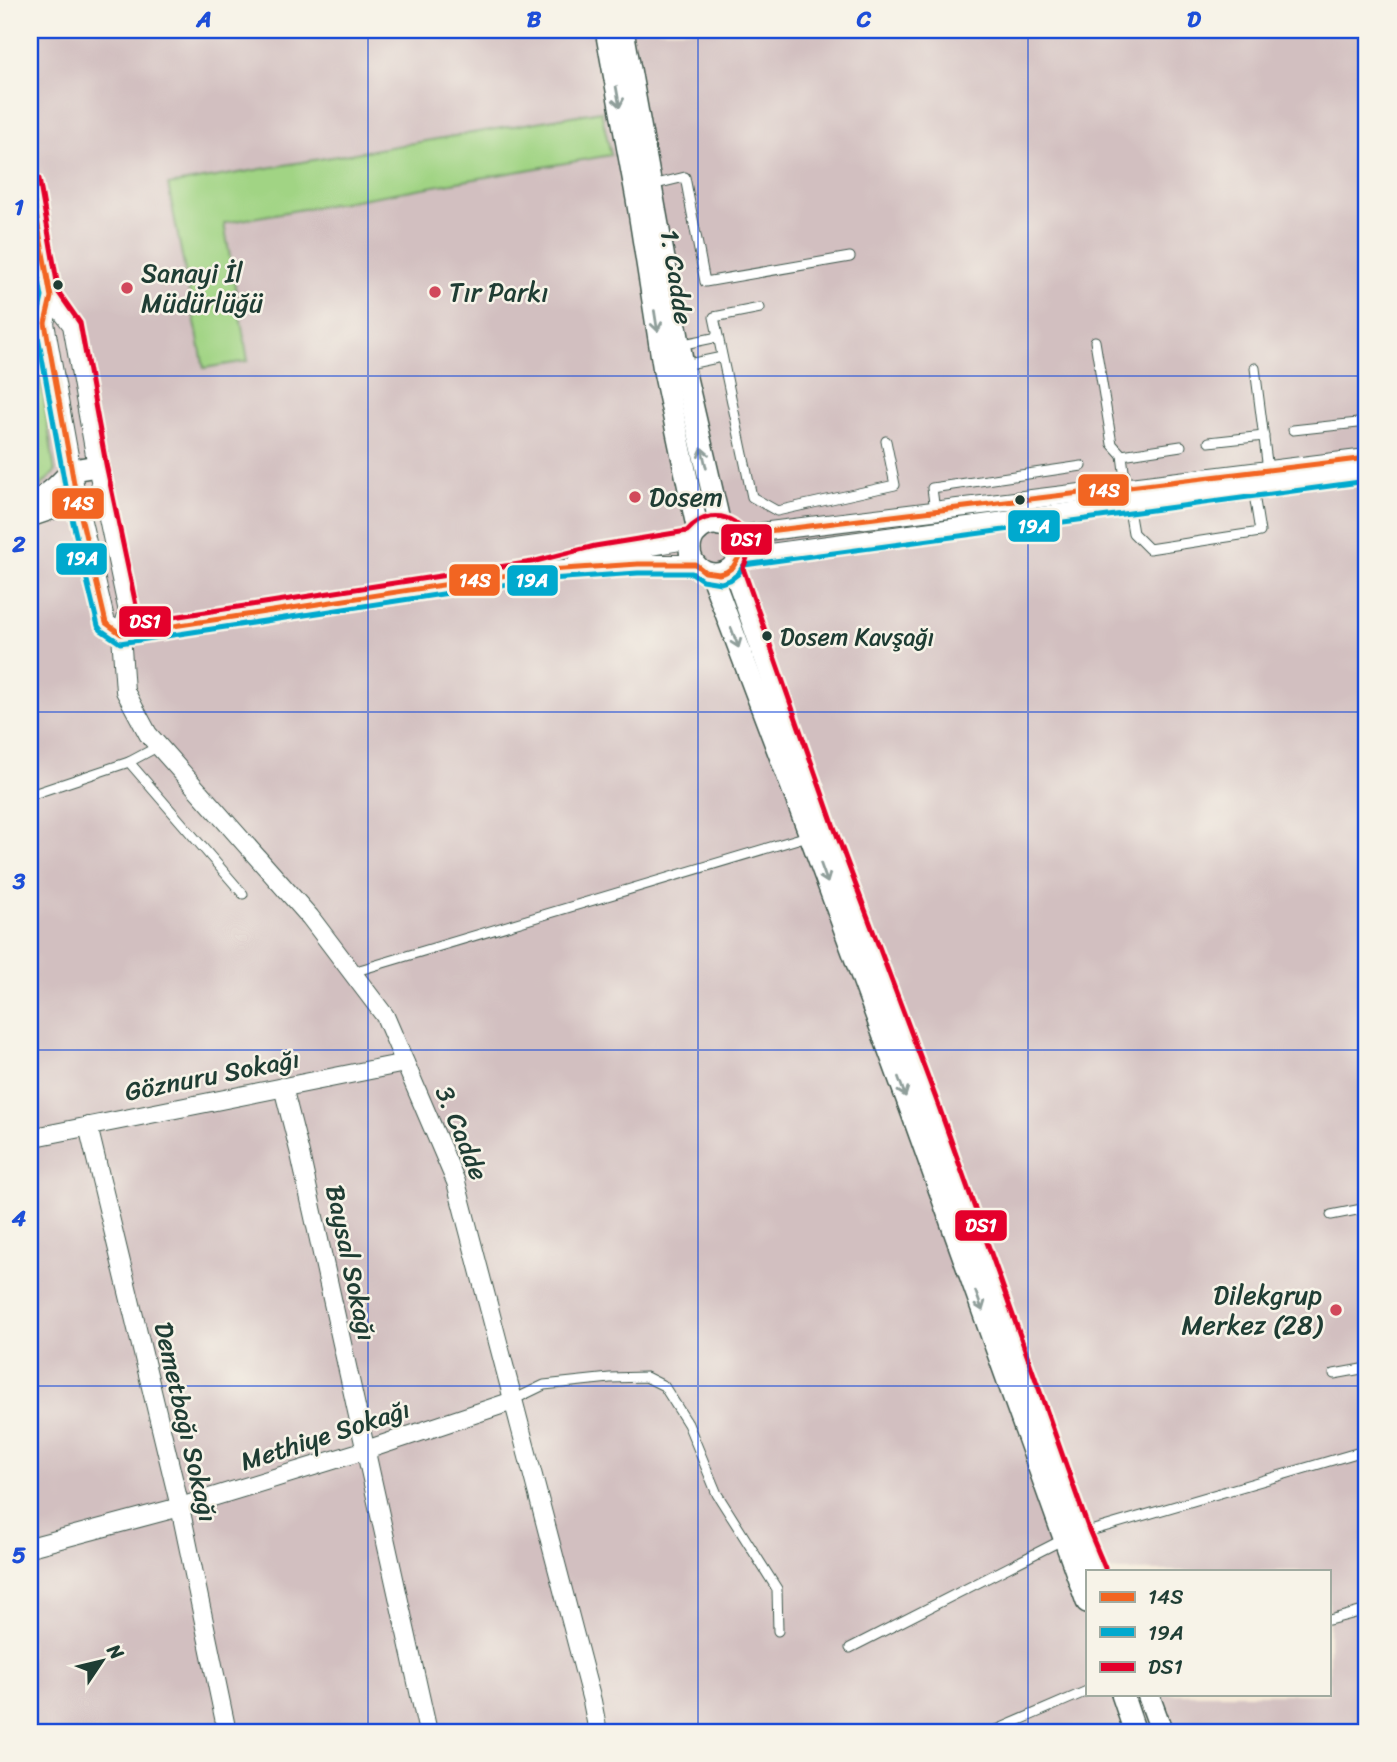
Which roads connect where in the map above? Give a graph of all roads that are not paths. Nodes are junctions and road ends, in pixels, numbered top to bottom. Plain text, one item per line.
1 (606, 30) edge
2 (623, 30) edge
3 (30, 181) edge
4 (643, 187) junction
5 (850, 257) dead end
6 (51, 297) junction
7 (760, 308) dead end
8 (718, 337) junction
9 (1096, 341) dead end
10 (671, 357) junction
11 (722, 357) junction
12 (1255, 368) dead end
13 (1367, 422) edge
14 (1293, 430) dead end
15 (1264, 436) junction
16 (886, 441) dead end
17 (1209, 442) dead end
18 (1181, 446) dead end
19 (1122, 455) junction
20 (1367, 458) edge
21 (97, 466) junction
22 (1082, 466) dead end
23 (73, 470) junction
24 (1367, 472) edge
25 (1260, 479) junction
26 (103, 496) junction
27 (1127, 496) junction
28 (77, 500) junction
29 (30, 508) edge
30 (935, 511) junction
31 (30, 516) edge
32 (937, 530) junction
33 (695, 535) junction
34 (732, 546) junction
35 (703, 569) junction
36 (534, 571) junction
37 (121, 634) junction
38 (159, 746) junction
39 (129, 762) junction
40 (30, 794) edge
41 (818, 833) junction
42 (243, 894) dead end
43 (353, 972) junction
44 (405, 1063) junction
45 (283, 1087) junction
46 (88, 1126) junction
47 (30, 1138) edge
48 (1367, 1208) edge
49 (1331, 1215) dead end
50 (1367, 1368) edge
51 (1334, 1374) dead end
52 (513, 1401) junction
53 (366, 1450) junction
54 (1367, 1450) edge
55 (180, 1507) junction
56 (1072, 1536) junction
57 (30, 1547) edge
58 (1096, 1570) edge
59 (1086, 1598) edge
60 (1367, 1610) edge
61 (1330, 1620) edge
62 (778, 1631) dead end
63 (850, 1648) dead end
64 (1086, 1692) edge
65 (1123, 1696) edge
66 (1149, 1696) edge
67 (227, 1732) edge
68 (428, 1732) edge
69 (597, 1732) edge
70 (992, 1732) edge
71 (1135, 1732) edge
72 (1162, 1732) edge

1 -> 4 street, 1. Cadde
2 - 4 street, 1. Cadde
3 - 6 street
4 - 5 lane
4 - 10 street, 1. Cadde
6 - 21 street, 3. Cadde
6 - 23 street
7 - 8 lane
8 - 10 lane
8 - 11 lane
9 - 19 lane
10 - 11 lane
10 - 33 street, 1. Cadde
34 -> 10 street, 1. Cadde
11 - 16 lane
12 - 15 lane
13 - 14 lane
15 - 17 lane
15 - 25 lane
18 - 19 lane
19 - 27 lane
20 - 25 street
21 - 23 street
21 - 26 street, 3. Cadde
22 - 30 lane
23 - 28 street
23 - 29 street
24 - 25 street
25 - 27 street
25 - 27 lane
26 - 28 street
26 - 37 street, 3. Cadde
27 - 30 street
27 - 32 street
28 - 31 street
28 - 37 street
30 - 32 street
30 - 34 street
32 - 34 street
33 - 34 street
33 - 35 street
33 - 36 street
34 - 35 street
34 - 41 street, 1. Cadde
35 - 36 street
35 -> 41 street
36 - 37 street
37 - 38 street, 3. Cadde
38 - 39 lane
38 - 43 street, 3. Cadde
39 - 40 lane
39 - 42 lane
41 - 43 lane
41 - 56 street
43 - 44 street, 3. Cadde
44 - 45 street, Göznuru Sokağı
44 - 52 street, 3. Cadde
45 - 46 street, Göznuru Sokağı
45 - 53 street, Baysal Sokağı
46 - 47 street, Göznuru Sokağı
46 - 55 street, Demetbağı Sokağı
48 - 49 lane
50 - 51 lane
52 - 53 street, Methiye Sokağı
52 - 62 lane
52 - 69 street, 3. Cadde
53 - 55 street, Methiye Sokağı
53 - 68 street, Baysal Sokağı
54 - 56 lane
55 - 57 street, Methiye Sokağı
55 - 67 street, Demetbağı Sokağı
56 - 58 street
56 - 59 street
56 - 63 lane
60 - 61 lane
64 - 70 lane
65 - 71 street
66 - 72 street

